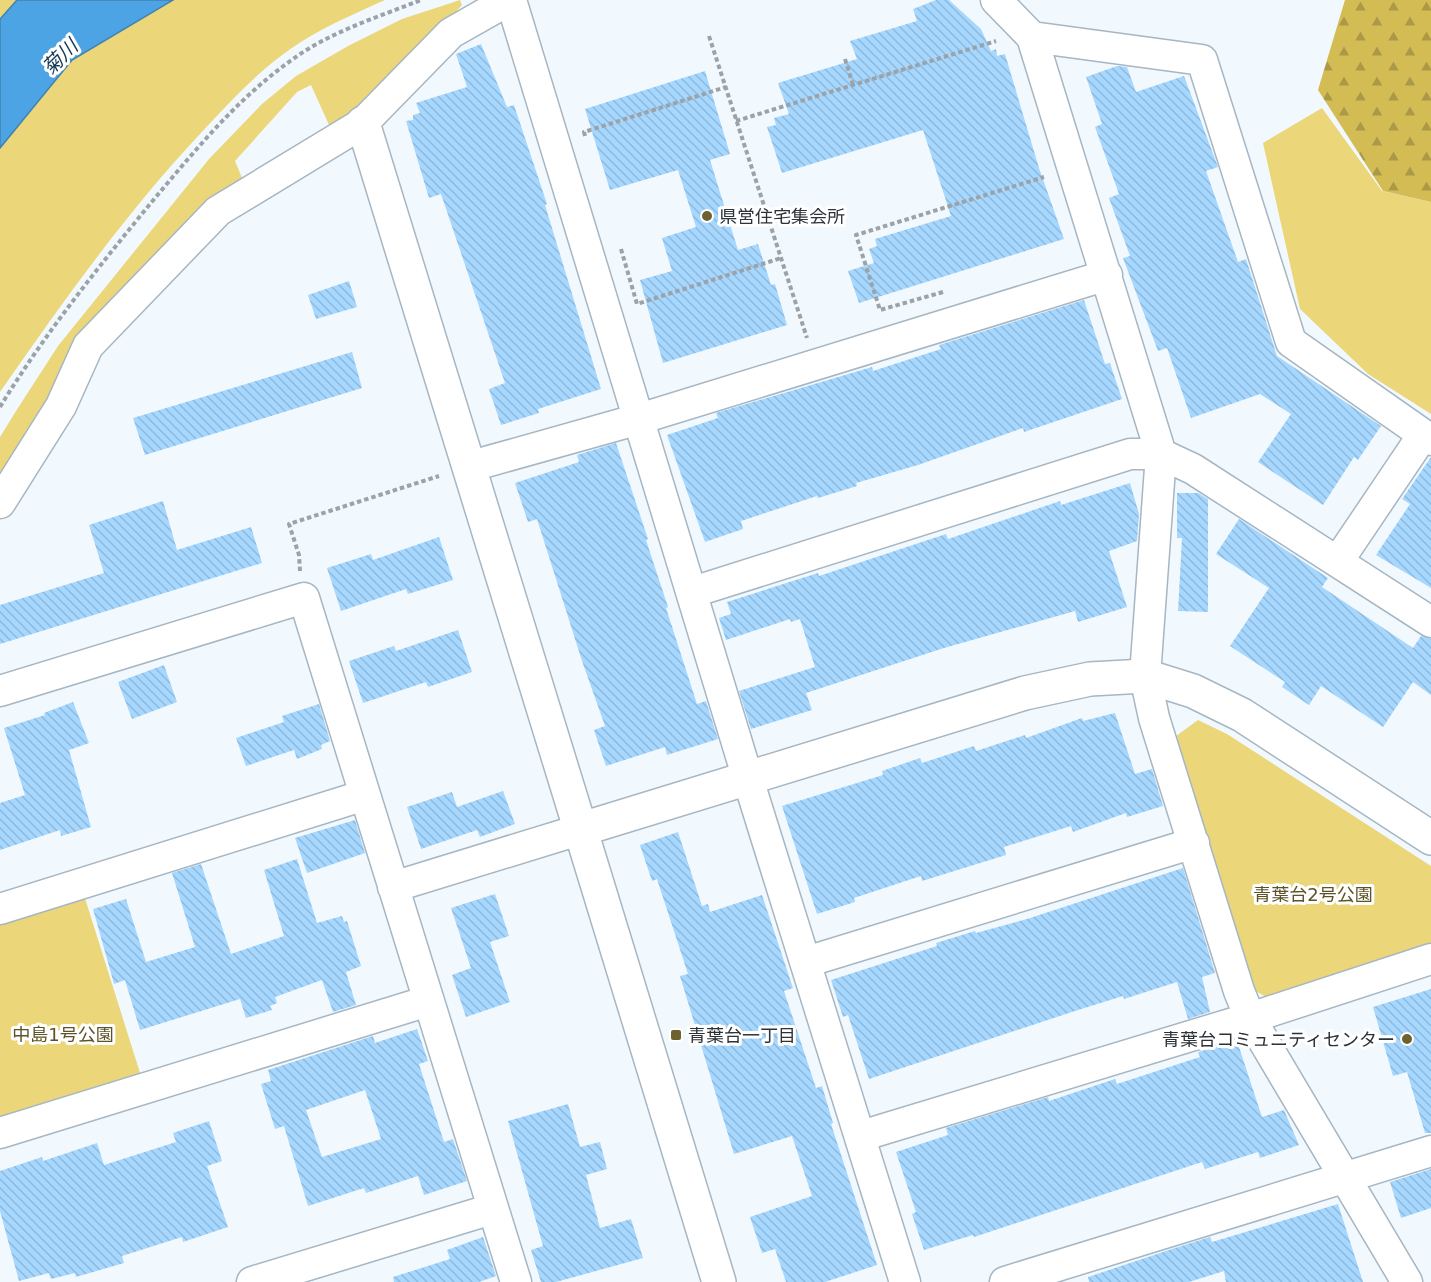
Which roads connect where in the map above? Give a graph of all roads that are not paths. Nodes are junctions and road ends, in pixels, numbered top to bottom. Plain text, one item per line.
1 (510, 0) edge
2 (996, 0) edge
3 (1019, 37) junction
4 (363, 123) junction
5 (1107, 275) junction
6 (639, 419) junction
7 (1427, 437) edge
8 (1161, 454) junction
9 (468, 467) junction
10 (0, 503) edge
11 (1338, 561) junction
12 (693, 592) junction
13 (1431, 622) edge
14 (1145, 676) junction
15 (0, 692) edge
16 (748, 779) junction
17 (365, 795) junction
18 (582, 829) junction
19 (1431, 838) edge
20 (1194, 843) junction
21 (393, 887) junction
22 (0, 909) edge
23 (1431, 959) edge
24 (806, 962) junction
25 (428, 1001) junction
26 (1250, 1018) junction
27 (0, 1133) edge
28 (861, 1136) junction
29 (1431, 1151) edge
30 (1344, 1178) junction
31 (492, 1209) junction
32 (252, 1282) edge
33 (516, 1282) edge
34 (719, 1282) edge
35 (905, 1282) edge
36 (1005, 1282) edge
37 (1407, 1282) edge

1 - 4 street
1 - 6 street
2 - 3 street
3 - 5 street
3 - 7 street
4 - 9 street
4 - 10 street
5 - 6 street
5 - 8 street
6 - 9 street
6 - 12 street
7 - 11 street
8 - 11 street
8 - 12 street
8 - 14 street
9 - 18 street
11 - 13 street
12 - 16 street
14 - 16 street
14 - 19 street
14 - 20 street
15 - 17 street
16 - 18 street
16 - 24 street
17 - 21 street
17 - 22 street
18 - 21 street
18 - 34 street
20 - 24 street
20 - 26 street
21 - 25 street
23 - 26 street
24 - 28 street
25 - 27 street
25 - 31 street
26 - 28 street
26 - 30 street
28 - 35 street
29 - 30 street
30 - 36 street
30 - 37 street
31 - 32 street
31 - 33 street

